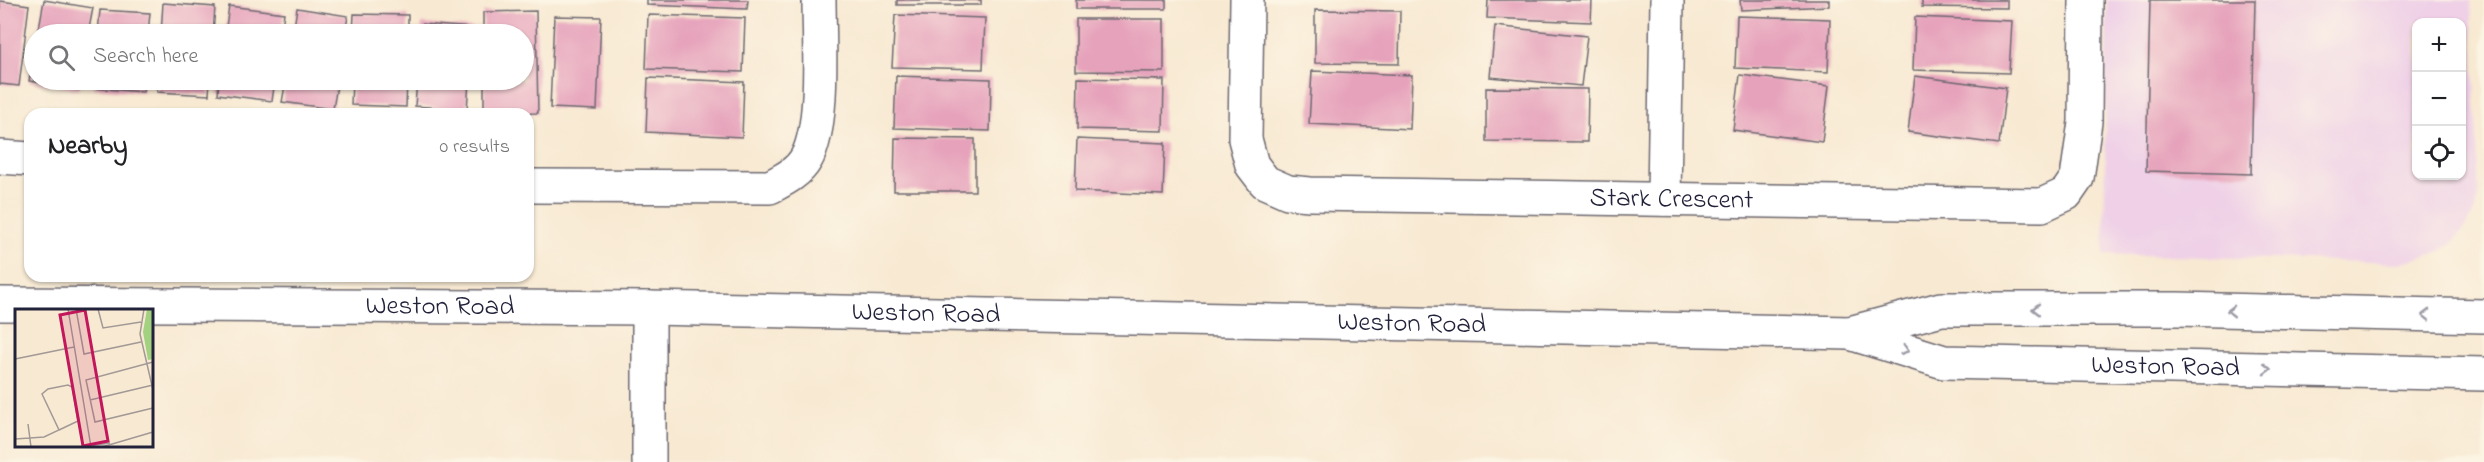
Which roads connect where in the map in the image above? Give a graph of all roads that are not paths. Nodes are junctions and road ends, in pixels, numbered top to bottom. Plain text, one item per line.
1 (819, 0) edge
2 (1247, 0) edge
3 (1667, 0) edge
4 (2086, 0) edge
5 (0, 157) edge
6 (24, 159) edge
7 (534, 186) edge
8 (1664, 199) junction
9 (0, 304) edge
10 (649, 308) junction
11 (2484, 316) edge
12 (1850, 333) junction
13 (2484, 374) edge
14 (650, 462) edge

1 - 7 main road
2 - 8 main road, Stark Crescent
3 - 8 main road
4 - 8 main road, Stark Crescent
5 - 6 main road
9 - 10 main road, Weston Road
10 - 12 main road, Weston Road
10 - 14 main road
11 -> 12 main road, Weston Road
12 -> 13 main road, Weston Road

